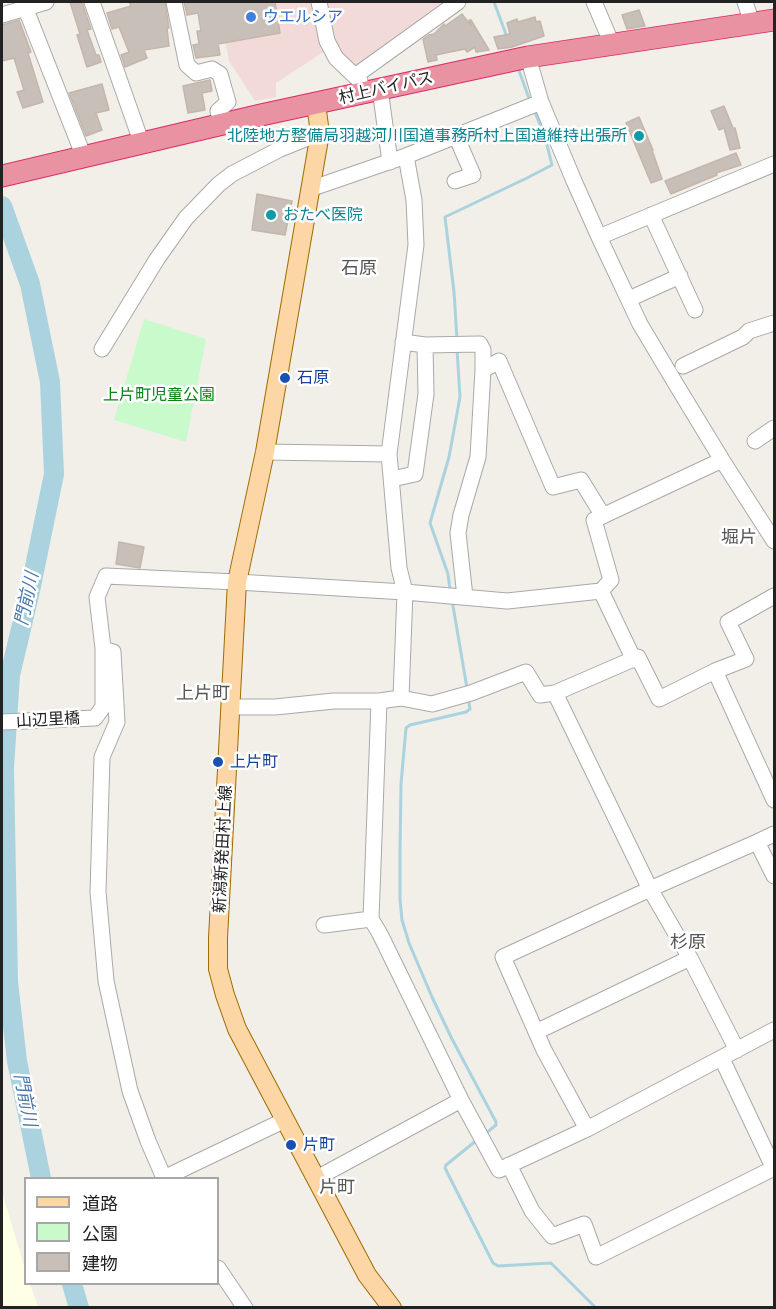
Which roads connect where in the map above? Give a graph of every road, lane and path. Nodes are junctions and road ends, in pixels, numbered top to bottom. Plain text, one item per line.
1 (46, 2) edge
2 (92, 2) edge
3 (174, 2) edge
4 (319, 2) edge
5 (458, 2) edge
6 (594, 2) edge
7 (745, 2) edge
8 (24, 5) edge
9 (2, 15) edge
10 (774, 20) edge
11 (752, 23) junction
12 (612, 44) junction
13 (528, 57) junction
14 (355, 76) junction
15 (376, 90) junction
16 (541, 102) junction
17 (316, 104) junction
18 (221, 125) junction
19 (320, 133) junction
20 (456, 136) junction
21 (142, 144) junction
22 (406, 156) junction
23 (84, 158) junction
24 (390, 162) junction
25 (774, 164) edge
26 (2, 176) edge
27 (455, 181) dead end
28 (310, 189) junction
29 (651, 214) junction
30 (598, 237) junction
31 (680, 276) junction
32 (629, 299) junction
33 (695, 310) dead end
34 (774, 323) edge
35 (403, 342) junction
36 (425, 345) junction
37 (102, 349) dead end
38 (683, 366) dead end
39 (483, 370) junction
40 (774, 428) edge
41 (755, 441) dead end
42 (265, 452) junction
43 (389, 454) junction
44 (722, 460) junction
45 (392, 478) junction
46 (603, 516) junction
47 (774, 541) edge
48 (237, 582) junction
49 (601, 591) junction
50 (405, 592) junction
51 (774, 596) edge
52 (465, 597) junction
53 (103, 648) junction
54 (634, 660) junction
55 (715, 671) junction
56 (555, 693) junction
57 (401, 698) junction
58 (379, 701) junction
59 (231, 707) junction
60 (2, 722) edge
61 (774, 800) edge
62 (774, 834) edge
63 (757, 843) junction
64 (774, 876) edge
65 (650, 889) junction
66 (371, 919) junction
67 (324, 925) dead end
68 (690, 958) junction
69 (774, 1030) edge
70 (536, 1032) junction
71 (737, 1050) junction
72 (723, 1059) junction
73 (461, 1100) junction
74 (285, 1120) junction
75 (587, 1129) junction
76 (509, 1165) junction
77 (774, 1169) edge
78 (164, 1177) edge
79 (166, 1177) edge
80 (317, 1178) junction
81 (219, 1270) edge
82 (244, 1308) edge
83 (392, 1308) edge

1 - 8 street
2 - 21 street
3 - 18 street
4 - 14 street
5 - 14 street
6 - 12 street
7 - 11 street
8 - 9 street
8 - 23 street
10 - 11 highway, 村上バイパス
11 - 12 highway, 村上バイパス
12 - 13 highway, 村上バイパス
13 - 15 highway, 村上バイパス
13 - 16 street
14 - 15 street
15 - 17 highway, 村上バイパス
15 - 24 street
16 - 20 street
16 - 30 street
17 - 18 highway, 村上バイパス
17 - 19 main road, 新潟新発田村上線
18 - 21 highway, 村上バイパス
19 - 28 main road, 新潟新発田村上線
19 - 37 street
20 - 22 street
20 - 27 street
21 - 23 highway, 村上バイパス
22 - 24 street
22 - 35 street
23 - 26 highway, 村上バイパス
24 - 28 street
25 - 29 street
28 - 42 main road, 新潟新発田村上線
29 - 30 street
29 - 31 street
30 - 32 street
31 - 32 street
31 - 33 street
32 - 44 street
34 - 38 street
35 - 36 street
35 - 43 street
36 - 39 street
36 - 45 street
39 - 46 street
39 - 52 street
40 - 41 street
42 - 43 street
42 - 48 main road, 新潟新発田村上線
43 - 45 street
44 - 46 street
44 - 47 street
45 - 50 street
46 - 49 street
48 - 50 street
48 - 53 street
48 - 59 main road, 新潟新発田村上線
49 - 52 street
49 - 54 street
50 - 52 street
50 - 57 street
51 - 55 street
53 - 60 street, 山辺里橋
53 - 78 street
54 - 55 street
54 - 56 street
55 - 61 street
56 - 57 street
56 - 65 street
57 - 58 street
58 - 59 street
58 - 66 street
59 - 74 main road, 新潟新発田村上線
62 - 63 street
63 - 64 street
63 - 65 street
65 - 68 street
65 - 70 street
66 - 67 street
66 - 73 street
68 - 70 street
68 - 71 street
69 - 71 street
70 - 75 street
71 - 72 street
72 - 75 street
72 - 77 street
73 - 76 street
73 - 80 street
74 - 79 street
74 - 80 main road, 新潟新発田村上線
75 - 76 street
76 - 77 street
80 - 83 main road, 新潟新発田村上線
81 - 82 street

